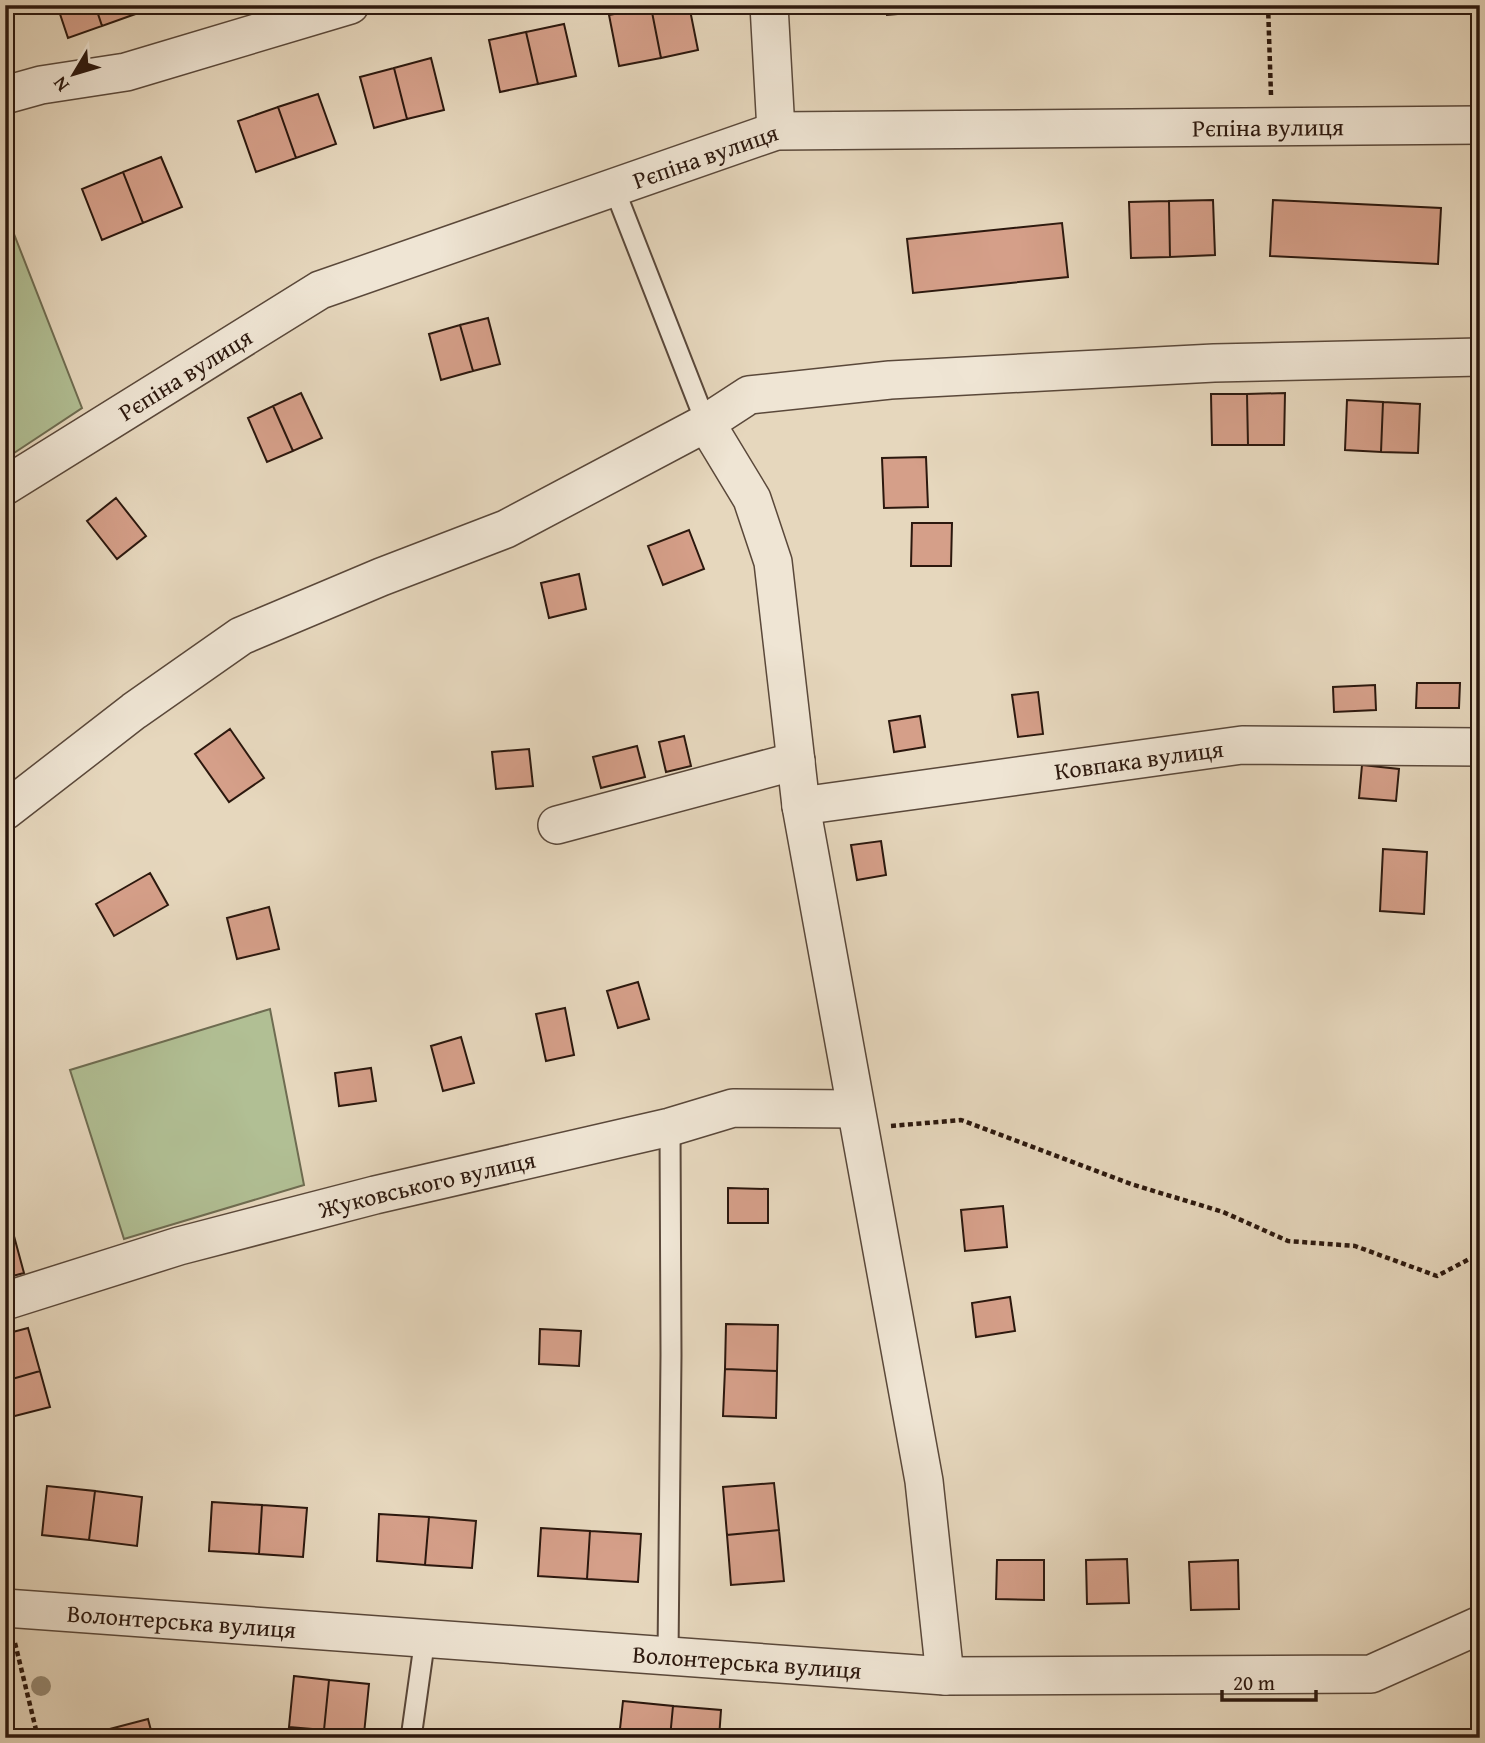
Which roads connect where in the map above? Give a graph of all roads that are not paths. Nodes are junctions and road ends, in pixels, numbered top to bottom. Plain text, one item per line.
1 (350, 5) edge
2 (769, 5) edge
3 (5, 95) edge
4 (1480, 125) edge
5 (776, 131) junction
6 (614, 188) junction
7 (1480, 358) edge
8 (706, 424) junction
9 (5, 486) edge
10 (1480, 747) edge
11 (796, 761) junction
12 (801, 806) junction
13 (5, 811) edge
14 (557, 825) dead end
15 (857, 1119) junction
16 (670, 1127) junction
17 (5, 1301) edge
18 (8, 1619) edge
19 (1480, 1625) edge
20 (425, 1638) junction
21 (668, 1656) junction
22 (945, 1676) junction
23 (411, 1738) edge

1 - 3 street
2 - 5 street
4 - 5 street, Рєпіна вулиця
5 - 6 street, Рєпіна вулиця
6 - 8 lane
6 - 9 street, Рєпіна вулиця
7 - 8 street
8 - 11 street
8 - 13 street
10 - 12 street, Ковпака вулиця
11 - 12 street
11 - 14 street
12 - 15 street
15 - 16 street, Жуковського вулиця
15 - 22 street
16 - 17 street, Жуковського вулиця
16 - 21 lane
18 - 20 street, Волонтерська вулиця
19 - 22 street, Волонтерська вулиця
20 - 21 street, Волонтерська вулиця
20 - 23 lane
21 - 22 street, Волонтерська вулиця

